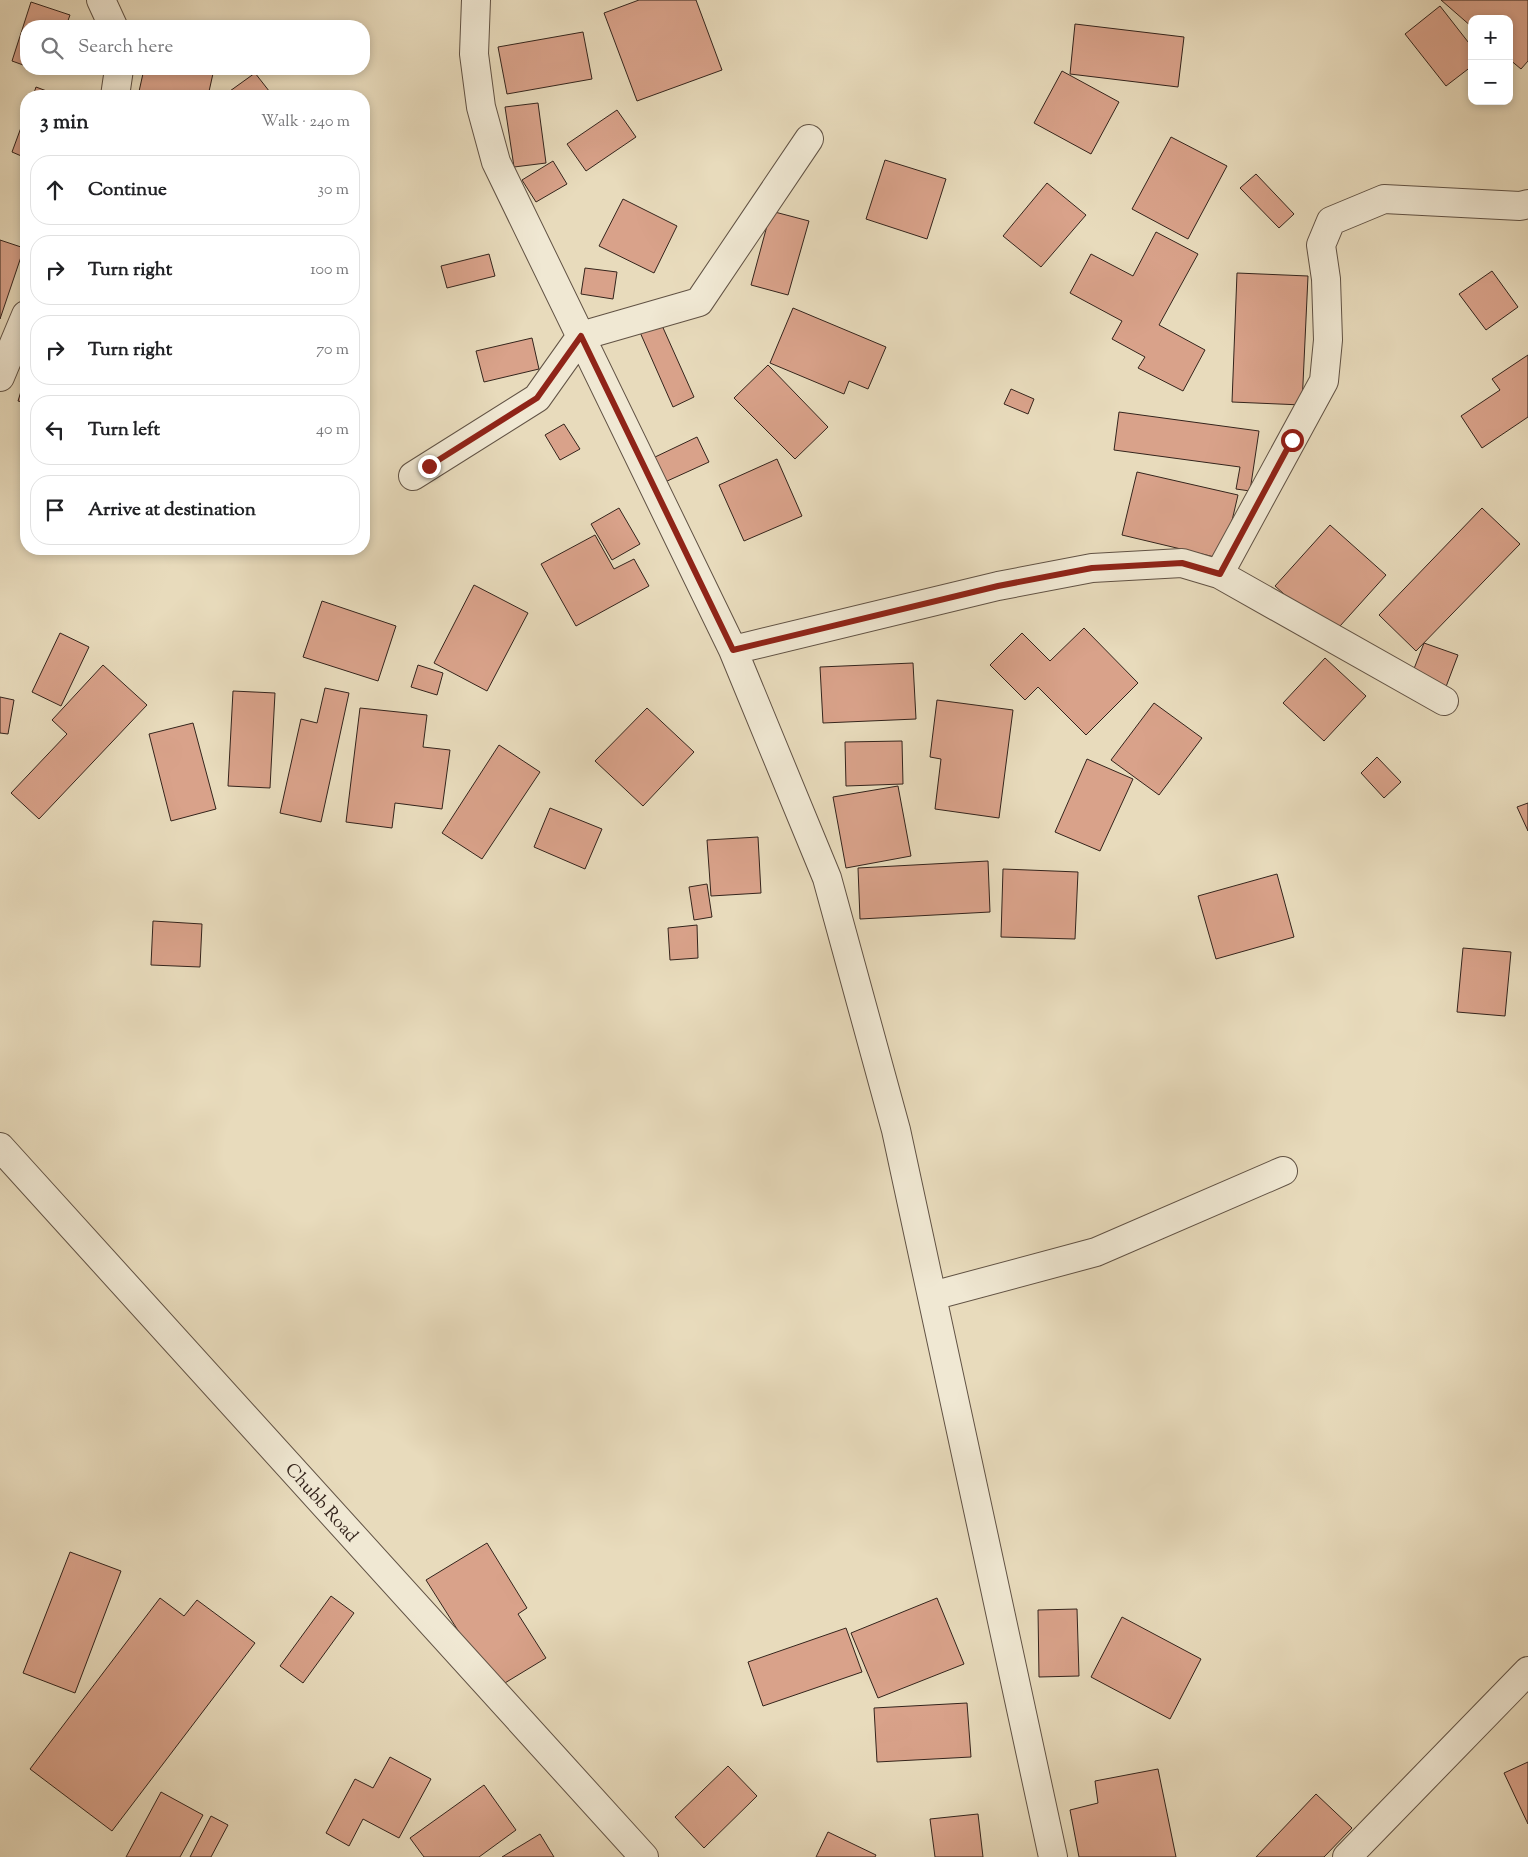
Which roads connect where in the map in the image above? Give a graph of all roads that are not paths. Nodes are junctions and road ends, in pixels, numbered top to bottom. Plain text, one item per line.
1 (100, 0) edge
2 (476, 0) edge
3 (110, 20) edge
4 (118, 75) edge
5 (116, 90) edge
6 (809, 139) dead end
7 (1528, 204) edge
8 (20, 329) edge
9 (581, 336) junction
10 (0, 377) edge
11 (414, 476) dead end
12 (1220, 574) junction
13 (733, 650) junction
14 (1444, 701) dead end
15 (0, 1146) edge
16 (1283, 1171) dead end
17 (932, 1296) junction
18 (1528, 1671) edge
19 (644, 1857) edge
20 (1053, 1857) edge
21 (1347, 1857) edge

1 - 3 street
2 - 9 street
4 - 5 street
6 - 9 street
7 - 12 street
8 - 10 street
9 - 11 street
9 - 13 street
12 - 13 street
12 - 14 street
13 - 17 street
15 - 19 street, Chubb Road
16 - 17 street
17 - 20 street
18 - 21 street

